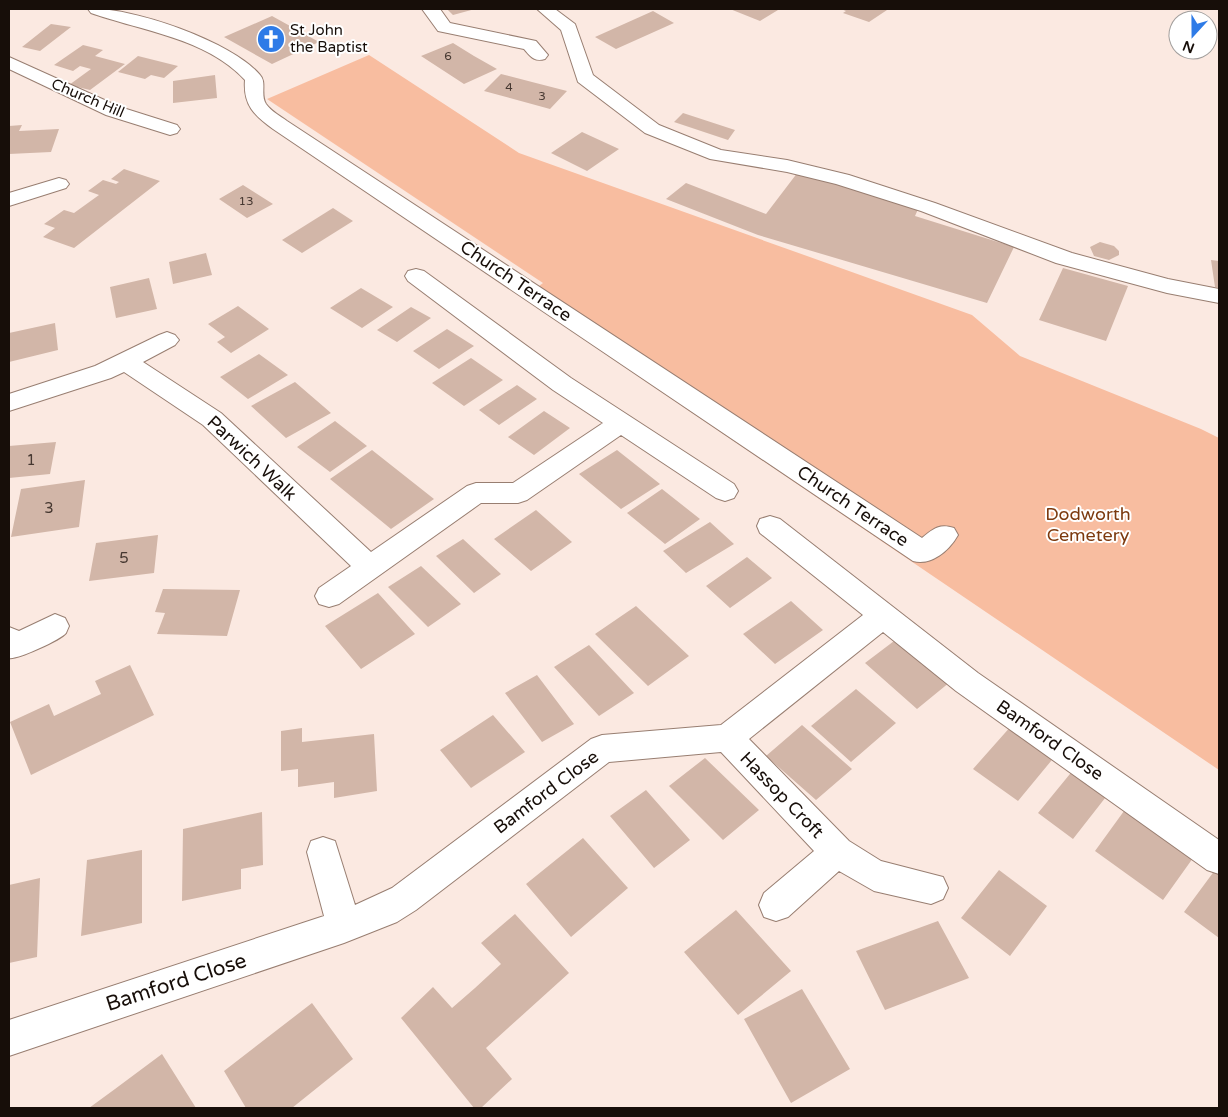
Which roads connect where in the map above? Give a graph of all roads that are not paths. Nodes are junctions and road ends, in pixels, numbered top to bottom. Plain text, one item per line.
1 (97, 9) edge
2 (431, 9) edge
3 (545, 9) edge
4 (540, 54) dead end
5 (9, 62) edge
6 (170, 129) dead end
7 (59, 184) dead end
8 (9, 200) edge
9 (416, 276) dead end
10 (1219, 296) edge
11 (167, 340) dead end
12 (126, 362) junction
13 (9, 403) edge
14 (621, 423) junction
15 (725, 490) dead end
16 (770, 526) dead end
17 (944, 535) dead end
18 (369, 567) junction
19 (329, 596) dead end
20 (884, 615) junction
21 (55, 626) dead end
22 (9, 639) edge
23 (728, 738) junction
24 (323, 852) dead end
25 (837, 852) junction
26 (1219, 859) edge
27 (931, 888) dead end
28 (776, 905) dead end
29 (344, 926) junction
30 (9, 1038) edge

1 - 17 street, Church Terrace
2 - 4 street
3 - 10 street
5 - 6 street, Church Hill
7 - 8 street
9 - 14 street
11 - 12 street
12 - 13 street
12 - 18 street, Parwich Walk
14 - 15 street
14 - 18 street
16 - 20 street, Bamford Close
18 - 19 street
20 - 23 street
20 - 26 street, Bamford Close
21 - 22 street
23 - 25 street, Hassop Croft
23 - 29 street, Bamford Close
24 - 29 street
25 - 27 street, Hassop Croft
25 - 28 street
29 - 30 street, Bamford Close

